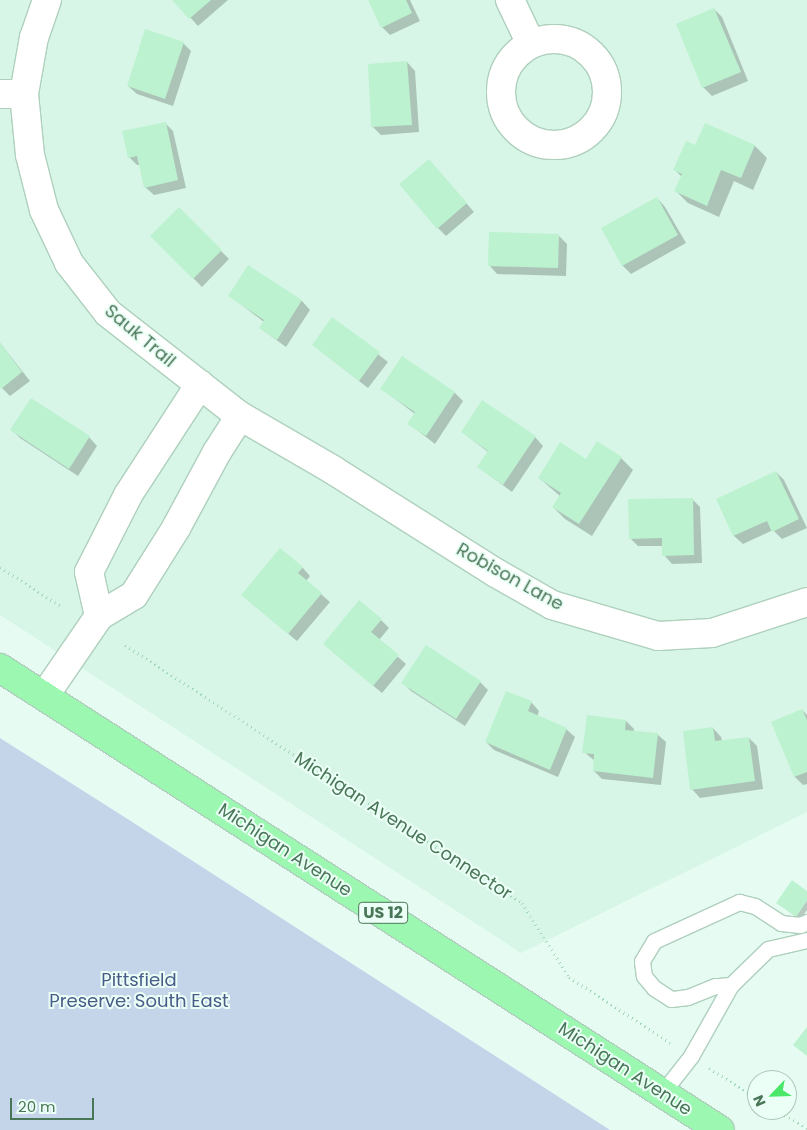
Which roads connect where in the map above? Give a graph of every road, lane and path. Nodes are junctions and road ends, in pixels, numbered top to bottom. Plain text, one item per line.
1 (47, 0) edge
2 (510, 0) edge
3 (531, 44) dead end
4 (12, 94) edge
5 (200, 384) junction
6 (240, 416) junction
7 (0, 567) edge
8 (807, 602) edge
9 (62, 607) dead end
10 (99, 616) junction
11 (125, 645) dead end
12 (0, 668) edge
13 (45, 695) junction
14 (807, 922) edge
15 (807, 940) edge
16 (732, 986) junction
17 (691, 1056) junction
18 (747, 1092) edge
19 (662, 1093) junction
20 (793, 1120) edge
21 (807, 1128) edge
22 (720, 1130) edge

1 - 4 street, Sauk Trail
2 - 3 street
4 - 5 street, Sauk Trail
5 - 6 street, Sauk Trail
5 - 10 street
6 - 8 street, Robison Lane
6 - 10 street
7 - 9 path
10 - 13 street
11 - 17 path, Michigan Avenue Connector
12 - 13 highway, Michigan Avenue / US 12
13 - 19 highway, Michigan Avenue / US 12
14 - 16 lane
15 - 16 lane
16 - 17 lane
17 - 18 path, Michigan Avenue Connector
17 - 19 lane
19 - 22 highway, Michigan Avenue / US 12
20 - 21 path

